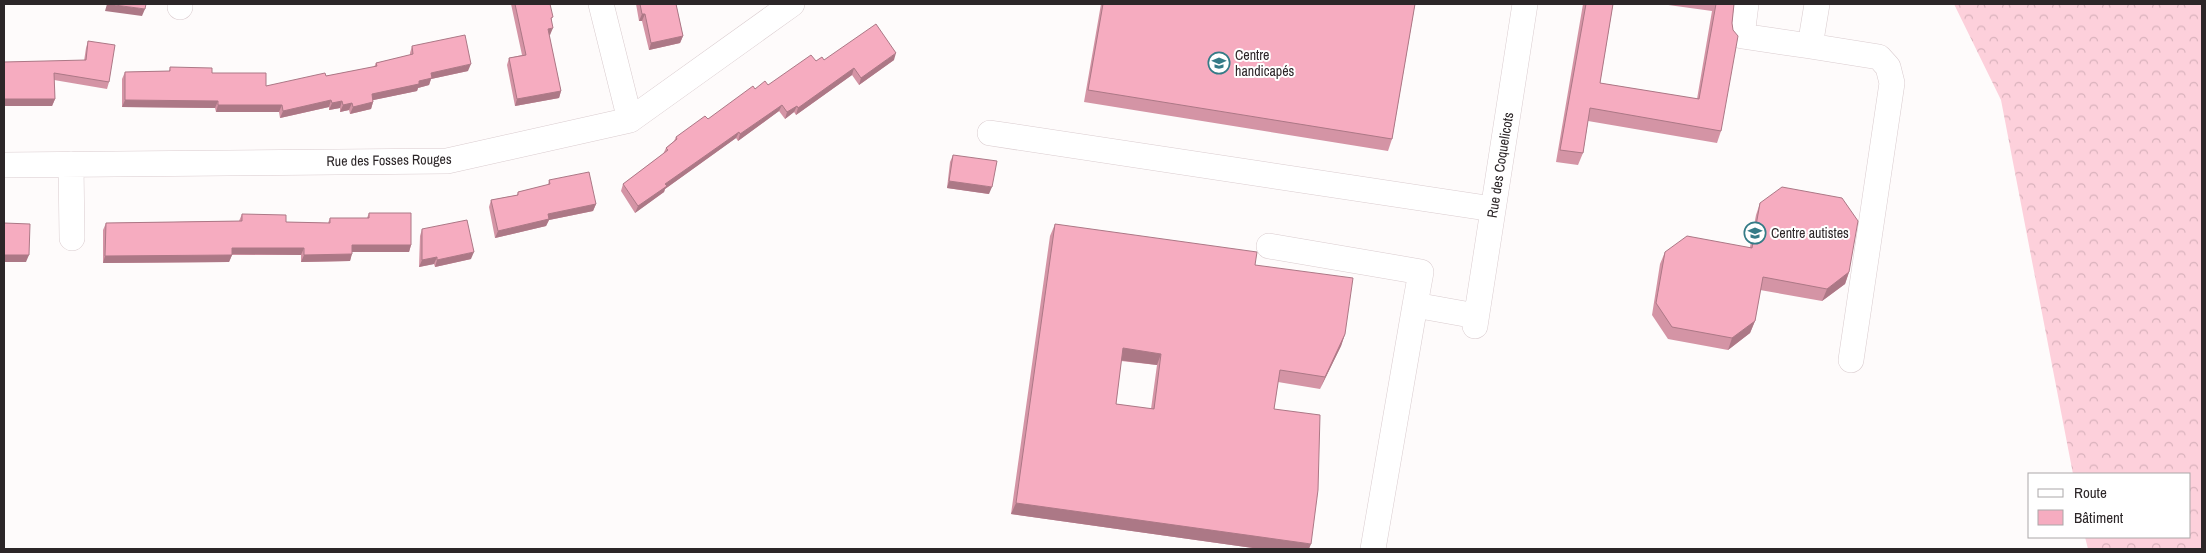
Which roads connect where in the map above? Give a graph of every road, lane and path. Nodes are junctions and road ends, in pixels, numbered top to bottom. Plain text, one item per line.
1 (601, 4) edge
2 (792, 4) edge
3 (1525, 4) edge
4 (1746, 4) edge
5 (1817, 4) edge
6 (1810, 46) junction
7 (630, 120) junction
8 (990, 133) dead end
9 (71, 164) junction
10 (4, 165) edge
11 (1494, 209) junction
12 (72, 238) dead end
13 (1268, 246) dead end
14 (1415, 304) junction
15 (1851, 360) dead end
16 (1373, 549) edge

1 - 7 street
2 - 7 street, Rue des Fosses Rouges
3 - 11 street, Rue des Coquelicots
4 - 6 street
5 - 6 street
6 - 15 street
7 - 9 street, Rue des Fosses Rouges
8 - 11 street
9 - 10 street, Rue des Fosses Rouges
9 - 12 street
11 - 14 street, Rue des Coquelicots
13 - 14 street
14 - 16 street

